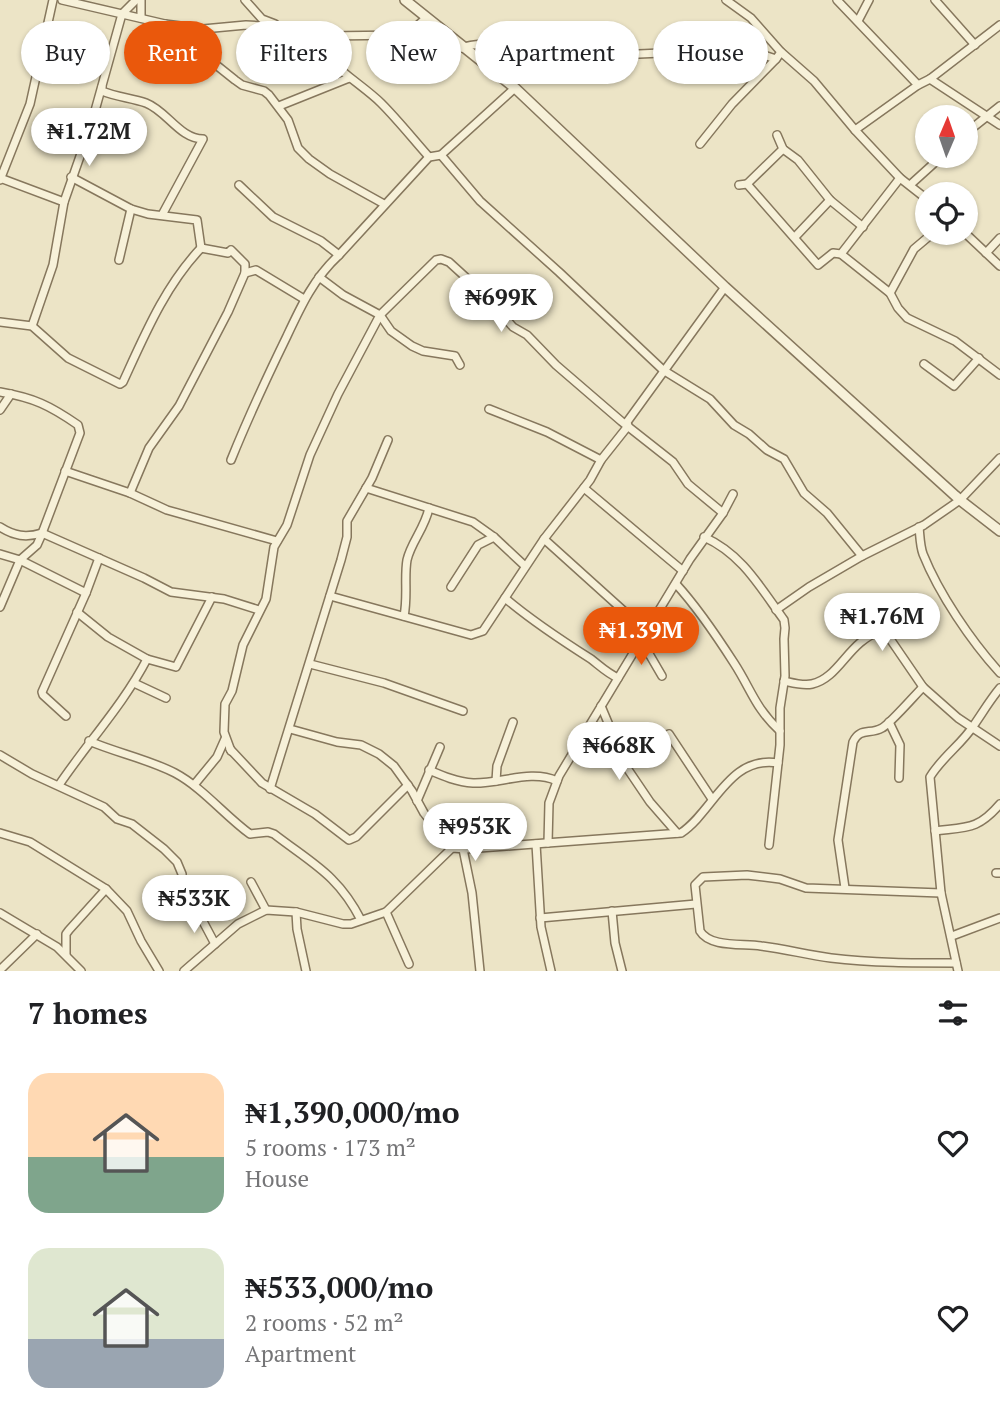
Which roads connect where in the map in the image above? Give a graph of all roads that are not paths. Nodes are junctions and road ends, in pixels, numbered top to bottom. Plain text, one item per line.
1 (53, 0) edge
2 (62, 0) edge
3 (139, 0) edge
4 (245, 0) edge
5 (405, 0) edge
6 (726, 0) edge
7 (837, 0) edge
8 (869, 0) edge
9 (935, 0) edge
10 (122, 14) junction
11 (141, 18) junction
12 (426, 18) junction
13 (152, 21) edge
14 (267, 21) edge
15 (858, 21) junction
16 (1000, 25) edge
17 (352, 36) edge
18 (975, 45) junction
19 (462, 48) junction
20 (778, 56) junction
21 (222, 70) edge
22 (930, 79) junction
23 (352, 80) edge
24 (334, 84) edge
25 (918, 85) junction
26 (103, 86) junction
27 (515, 88) junction
28 (279, 106) junction
29 (1000, 106) edge
30 (986, 115) junction
31 (978, 122) edge
32 (1000, 125) edge
33 (855, 130) junction
34 (777, 135) dead end
35 (700, 144) dead end
36 (783, 149) junction
37 (441, 155) junction
38 (429, 157) junction
39 (929, 168) edge
40 (71, 177) junction
41 (900, 178) junction
42 (0, 179) edge
43 (239, 185) dead end
44 (910, 185) junction
45 (915, 189) edge
46 (831, 200) junction
47 (64, 202) junction
48 (384, 204) junction
49 (131, 209) junction
50 (162, 215) junction
51 (863, 227) junction
52 (795, 237) junction
53 (1000, 238) edge
54 (919, 245) edge
55 (978, 245) edge
56 (201, 248) junction
57 (986, 253) junction
58 (841, 254) junction
59 (339, 255) junction
60 (119, 260) dead end
61 (1000, 266) edge
62 (245, 269) junction
63 (319, 277) junction
64 (725, 287) junction
65 (890, 293) junction
66 (304, 299) junction
67 (380, 315) junction
68 (0, 322) edge
69 (32, 326) junction
70 (979, 358) junction
71 (813, 362) dead end
72 (924, 364) dead end
73 (460, 365) dead end
74 (663, 370) junction
75 (1000, 375) edge
76 (0, 392) edge
77 (12, 394) junction
78 (489, 409) dead end
79 (0, 410) edge
80 (628, 426) junction
81 (388, 440) dead end
82 (1000, 458) edge
83 (231, 460) dead end
84 (601, 460) junction
85 (65, 471) junction
86 (366, 488) junction
87 (584, 488) junction
88 (130, 493) junction
89 (733, 494) dead end
90 (960, 500) junction
91 (429, 508) junction
92 (723, 513) junction
93 (0, 527) edge
94 (919, 527) junction
95 (1000, 531) edge
96 (42, 533) junction
97 (494, 537) junction
98 (704, 537) junction
99 (544, 539) junction
100 (277, 541) junction
101 (0, 554) edge
102 (862, 556) junction
103 (99, 558) junction
104 (20, 560) junction
105 (525, 566) junction
106 (683, 571) junction
107 (676, 584) junction
108 (451, 587) dead end
109 (86, 593) junction
110 (330, 596) junction
111 (212, 597) junction
112 (505, 598) junction
113 (0, 607) edge
114 (259, 610) junction
115 (776, 610) junction
116 (77, 612) junction
117 (404, 616) junction
118 (646, 631) junction
119 (641, 640) junction
120 (147, 659) junction
121 (310, 664) junction
122 (1000, 673) edge
123 (662, 676) dead end
124 (618, 678) junction
125 (784, 681) junction
126 (134, 683) junction
127 (923, 687) junction
128 (1000, 688) edge
129 (166, 698) dead end
130 (601, 706) junction
131 (463, 711) dead end
132 (66, 716) dead end
133 (513, 722) dead end
134 (890, 722) junction
135 (974, 726) junction
136 (290, 729) junction
137 (780, 731) junction
138 (669, 734) dead end
139 (225, 739) junction
140 (89, 741) junction
141 (1000, 746) edge
142 (440, 747) dead end
143 (232, 751) junction
144 (0, 755) edge
145 (217, 757) junction
146 (778, 763) junction
147 (429, 770) junction
148 (899, 778) dead end
149 (496, 781) junction
150 (556, 781) junction
151 (59, 785) junction
152 (194, 785) junction
153 (408, 785) junction
154 (270, 789) junction
155 (712, 799) junction
156 (417, 802) junction
157 (1000, 804) edge
158 (935, 831) junction
159 (0, 833) edge
160 (677, 833) junction
161 (548, 843) junction
162 (536, 844) junction
163 (769, 845) dead end
164 (452, 848) junction
165 (463, 849) junction
166 (182, 874) dead end
167 (251, 882) dead end
168 (845, 888) junction
169 (106, 889) junction
170 (941, 893) junction
171 (696, 904) junction
172 (265, 910) junction
173 (612, 911) junction
174 (0, 912) edge
175 (198, 912) dead end
176 (296, 912) junction
177 (386, 912) junction
178 (540, 918) junction
179 (1000, 918) edge
180 (361, 920) junction
181 (37, 934) junction
182 (952, 936) junction
183 (215, 944) junction
184 (66, 955) junction
185 (409, 964) dead end
186 (957, 967) edge
187 (0, 970) edge
188 (624, 970) edge
189 (81, 971) edge
190 (159, 971) edge
191 (184, 971) edge
192 (306, 971) edge
193 (480, 971) edge
194 (551, 971) edge

1 - 42 street
2 - 10 street
3 - 10 street
3 - 11 street
4 - 14 street
5 - 12 street
6 - 20 street
7 - 15 street
8 - 15 street
9 - 18 street
10 - 11 street
10 - 26 street
11 - 13 street
12 - 17 street
12 - 19 street
15 - 25 street
16 - 18 street
18 - 22 street
19 - 20 street
19 - 27 street
20 - 33 street
20 - 35 street
21 - 28 street
22 - 25 street
22 - 30 street
23 - 38 street
24 - 28 street
25 - 33 street
26 - 40 street
26 - 50 street
27 - 37 street
27 - 64 street
28 - 48 street
29 - 30 street
30 - 31 street
30 - 32 street
33 - 41 street
34 - 36 street
36 - 46 street
36 - 52 street
37 - 38 street
37 - 74 street
38 - 48 street
39 - 44 street
40 - 47 street
40 - 49 street
41 - 44 street
41 - 51 street
42 - 47 street
43 - 59 street
44 - 45 street
46 - 51 street
46 - 52 street
47 - 69 street
48 - 59 street
49 - 50 street
49 - 60 street
50 - 56 street
51 - 58 street
52 - 58 street
53 - 57 street
54 - 65 street
55 - 57 street
56 - 62 street
56 - 69 street
57 - 61 street
58 - 65 street
59 - 63 street
62 - 66 street
62 - 88 street
63 - 66 street
63 - 67 street
64 - 74 street
64 - 90 street
65 - 70 street
66 - 83 street
67 - 73 street
67 - 80 street
67 - 100 street
68 - 69 street
70 - 72 street
70 - 75 street
71 - 90 street
74 - 80 street
74 - 102 street
76 - 77 street
77 - 79 street
77 - 85 street
78 - 84 street
80 - 84 street
80 - 92 street
81 - 86 street
82 - 90 street
84 - 87 street
85 - 88 street
85 - 96 street
86 - 91 street
86 - 110 street
87 - 99 street
87 - 106 street
88 - 100 street
89 - 92 street
90 - 94 street
90 - 95 street
91 - 97 street
91 - 117 street
92 - 98 street
93 - 96 street
94 - 102 street
94 - 122 street
96 - 103 street
96 - 104 street
97 - 105 street
97 - 108 street
98 - 106 street
98 - 115 street
99 - 105 street
99 - 118 street
100 - 114 street
101 - 104 street
102 - 115 street
103 - 109 street
103 - 111 street
104 - 109 street
104 - 113 street
105 - 112 street
106 - 107 street
107 - 118 street
107 - 137 street
109 - 116 street
110 - 117 street
110 - 121 street
111 - 114 street
111 - 120 street
112 - 117 street
112 - 124 street
114 - 139 street
115 - 125 street
116 - 120 street
116 - 132 street
118 - 119 street
119 - 123 street
119 - 124 street
120 - 126 street
121 - 131 street
121 - 136 street
124 - 130 street
125 - 127 street
125 - 137 street
126 - 129 street
126 - 140 street
127 - 134 street
127 - 135 street
128 - 135 street
130 - 150 street
130 - 160 street
133 - 149 street
134 - 148 street
134 - 168 street
135 - 141 street
135 - 158 street
136 - 153 street
136 - 154 street
137 - 146 street
138 - 155 street
139 - 143 street
139 - 145 street
140 - 151 street
140 - 152 street
142 - 147 street
143 - 145 street
143 - 154 street
144 - 151 street
145 - 152 street
146 - 155 street
146 - 163 street
147 - 149 street
147 - 156 street
149 - 150 street
150 - 161 street
151 - 166 street
152 - 180 street
153 - 154 street
153 - 156 street
155 - 160 street
156 - 164 street
157 - 158 street
158 - 170 street
159 - 169 street
160 - 161 street
161 - 162 street
162 - 165 street
162 - 178 street
164 - 165 street
164 - 177 street
165 - 193 street
167 - 172 street
168 - 170 street
168 - 171 street
169 - 184 street
169 - 190 street
170 - 182 street
171 - 173 street
171 - 186 street
172 - 176 street
172 - 183 street
173 - 178 street
173 - 188 street
174 - 181 street
175 - 183 street
176 - 180 street
176 - 192 street
177 - 180 street
177 - 185 street
178 - 194 street
179 - 182 street
181 - 184 street
181 - 187 street
182 - 186 street
183 - 191 street
184 - 189 street

